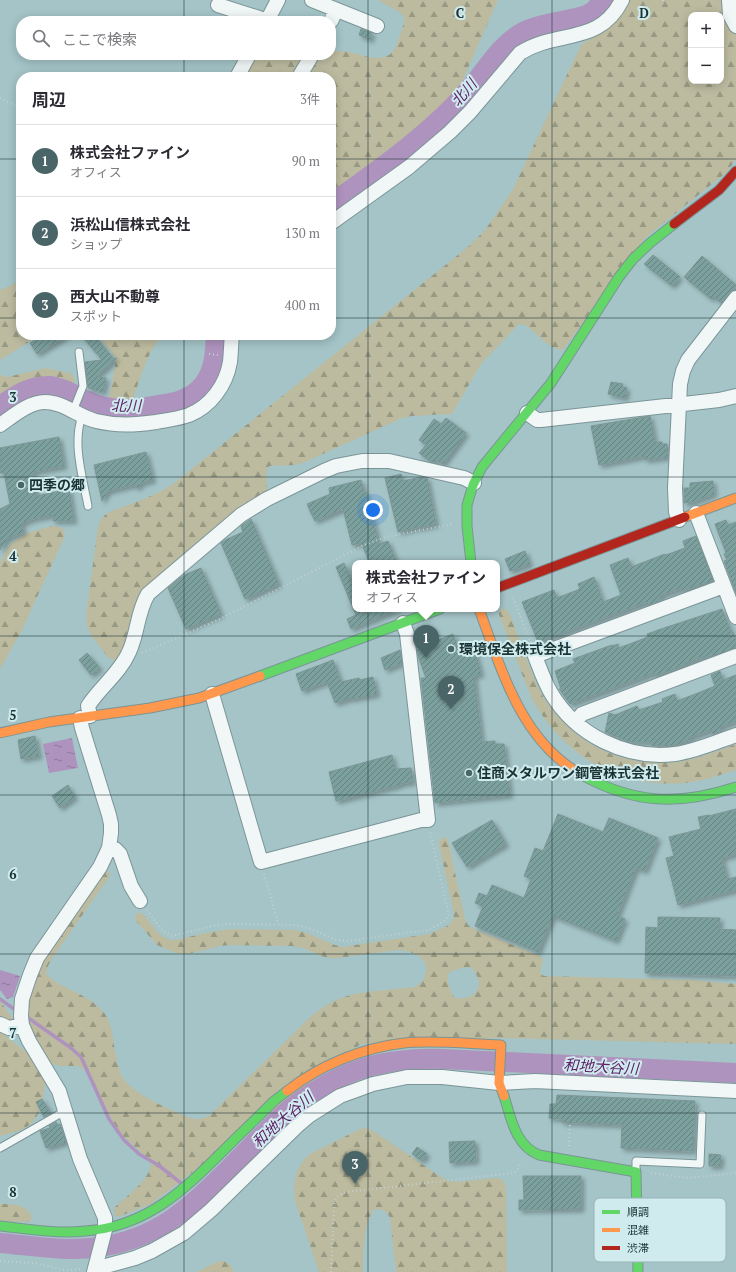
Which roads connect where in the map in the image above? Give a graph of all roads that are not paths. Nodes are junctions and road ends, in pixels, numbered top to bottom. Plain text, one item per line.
1 (278, 0) edge
2 (312, 0) edge
3 (622, 0) edge
4 (729, 0) edge
5 (218, 5) dead end
6 (334, 15) edge
7 (253, 16) edge
8 (269, 16) edge
9 (377, 26) dead end
10 (736, 26) edge
11 (246, 60) edge
12 (309, 60) edge
13 (240, 72) edge
14 (302, 72) edge
15 (736, 171) edge
16 (336, 219) edge
17 (736, 298) edge
18 (232, 340) edge
19 (79, 352) dead end
20 (736, 396) edge
21 (678, 405) junction
22 (77, 411) junction
23 (528, 413) junction
24 (0, 425) edge
25 (474, 483) junction
26 (736, 498) edge
27 (88, 506) dead end
28 (696, 513) junction
29 (679, 520) junction
30 (472, 560) edge
31 (724, 586) junction
32 (500, 587) edge
33 (432, 612) edge
34 (480, 612) edge
35 (736, 618) edge
36 (403, 623) junction
37 (736, 656) edge
38 (212, 694) junction
39 (85, 717) junction
40 (575, 722) junction
41 (0, 732) edge
42 (736, 735) edge
43 (736, 787) edge
44 (109, 848) junction
45 (140, 901) road end
46 (0, 1024) edge
47 (22, 1025) junction
48 (499, 1080) junction
49 (736, 1091) edge
50 (66, 1113) junction
51 (702, 1115) dead end
52 (0, 1148) edge
53 (636, 1172) junction
54 (637, 1198) edge
55 (0, 1226) edge
56 (106, 1229) junction
57 (638, 1262) edge
58 (96, 1268) edge
59 (638, 1272) edge

1 - 8 street
2 - 6 street
3 - 16 street
4 - 10 street
5 - 7 street
6 - 9 street
11 - 13 street
12 - 14 street
15 - 23 street
17 - 21 street
18 - 22 street
19 - 22 lane
20 - 21 street
21 - 23 street
21 - 29 street
22 - 24 street
22 - 27 lane
23 - 25 street
25 - 30 street
25 - 39 street
26 - 28 street
28 - 29 street
28 - 31 street
29 - 32 street
31 - 35 street
31 - 40 street
33 - 36 street
34 - 43 street
36 - 38 street
36 - 38 street
37 - 40 street
38 - 39 street
39 - 41 street
39 - 44 street
40 - 42 street
44 - 45 street
44 - 47 street
46 - 47 street
47 - 50 street
48 - 49 street
48 - 53 street
48 - 56 street
48 - 58 street
50 - 52 lane
50 - 56 street
51 - 53 lane
53 - 54 street
55 - 56 street
56 - 58 street
57 - 59 street

